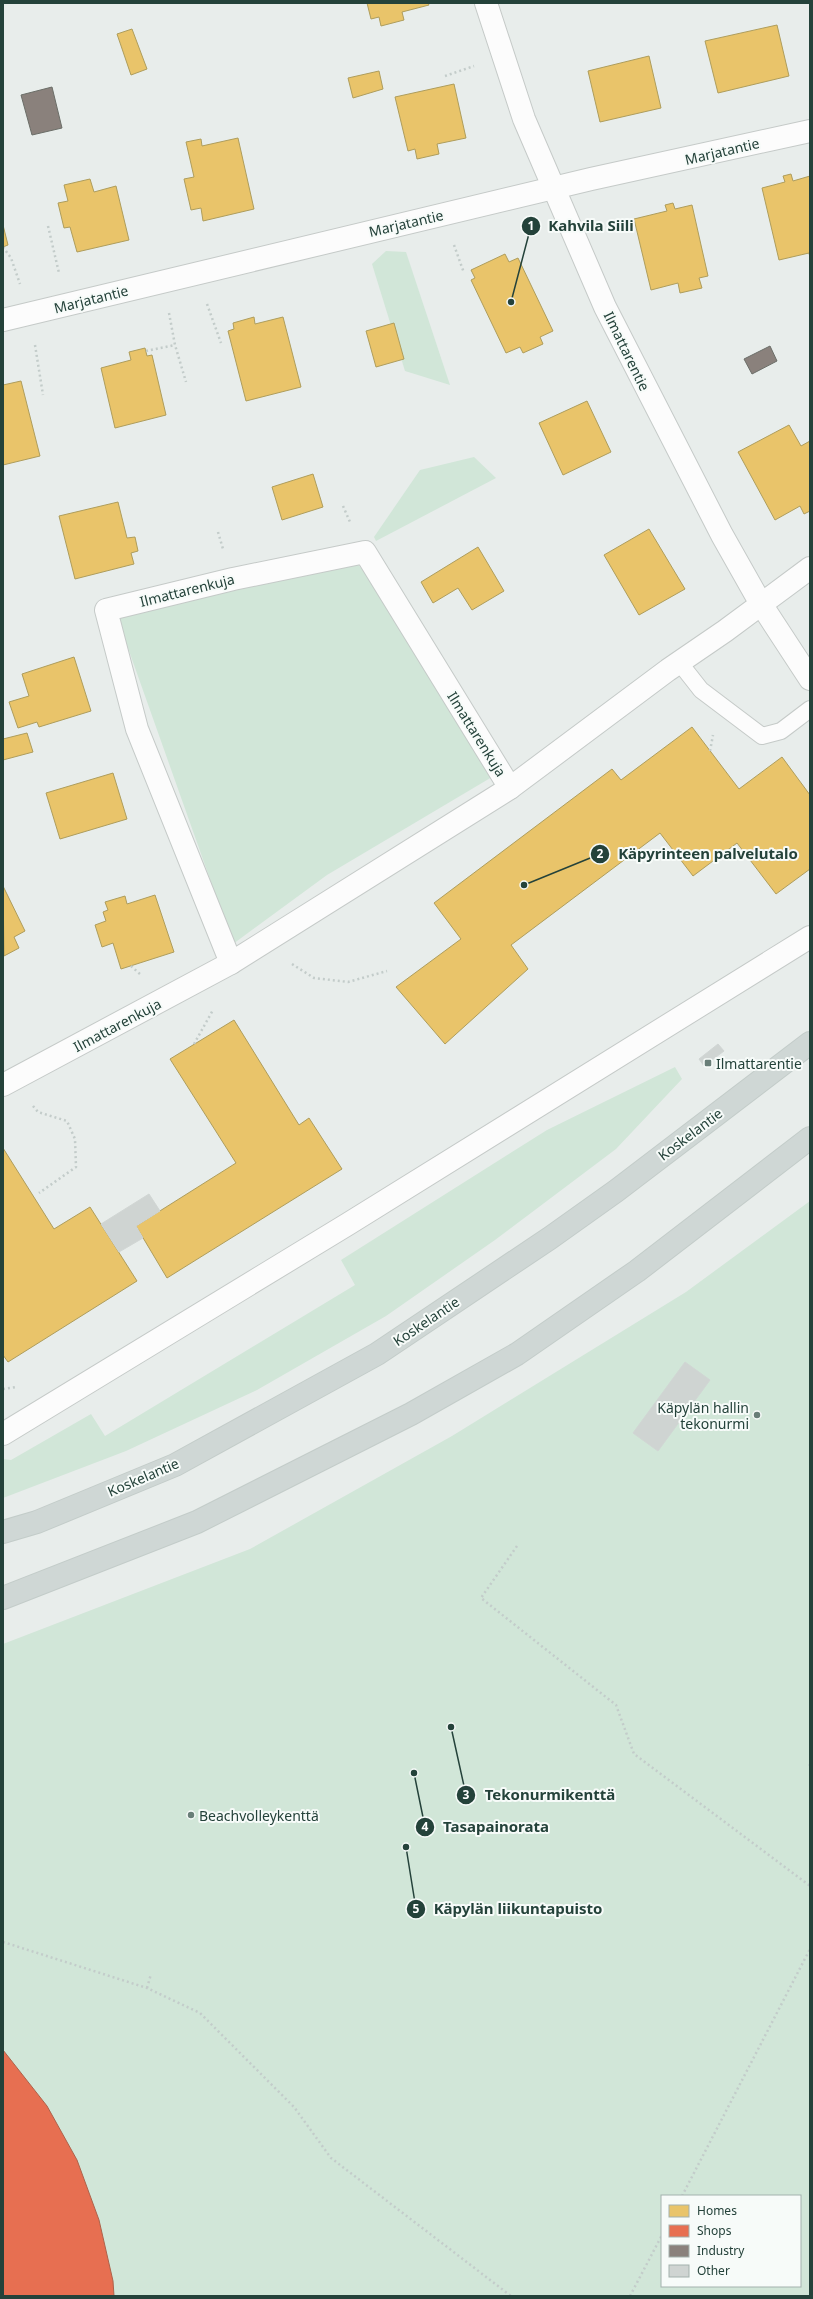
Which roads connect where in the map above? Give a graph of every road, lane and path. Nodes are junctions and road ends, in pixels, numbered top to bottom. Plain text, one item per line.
1 (486, 3) edge
2 (476, 66) dead end
3 (445, 76) dead end
4 (810, 131) edge
5 (553, 188) junction
6 (48, 226) dead end
7 (452, 239) dead end
8 (3, 247) edge
9 (464, 273) dead end
10 (22, 291) dead end
11 (205, 298) dead end
12 (67, 305) junction
13 (168, 307) dead end
14 (29, 314) junction
15 (3, 320) edge
16 (221, 343) dead end
17 (175, 345) junction
18 (146, 351) dead end
19 (186, 382) dead end
20 (43, 395) dead end
21 (810, 568) edge
22 (760, 604) junction
23 (679, 662) junction
24 (810, 679) edge
25 (810, 709) edge
26 (510, 788) junction
27 (810, 937) edge
28 (263, 944) junction
29 (232, 964) junction
30 (387, 971) dead end
31 (810, 1042) edge
32 (8, 1083) edge
33 (810, 1138) edge
34 (39, 1192) dead end
35 (3, 1434) edge
36 (3, 1532) edge
37 (517, 1546) dead end
38 (3, 1598) edge
39 (810, 1886) edge
40 (3, 1942) edge
41 (810, 1949) edge
42 (151, 1974) dead end
43 (148, 1988) junction
44 (683, 2195) edge
45 (661, 2237) edge
46 (511, 2296) edge
47 (630, 2296) edge

1 - 5 street, Ilmattarentie
2 - 3 path
4 - 5 street, Marjatantie
5 - 12 street, Marjatantie
5 - 22 street, Ilmattarentie
6 - 12 path
7 - 9 path
8 - 10 path
11 - 16 path
12 - 14 street, Marjatantie
13 - 17 path
14 - 15 street, Marjatantie
14 - 20 path
17 - 18 path
17 - 19 path
21 - 22 street, Ilmattarenkuja
22 - 23 street, Ilmattarenkuja
22 - 24 street, Ilmattarentie
23 - 25 lane
23 - 26 street, Ilmattarenkuja
26 - 28 street, Ilmattarenkuja
26 - 29 street, Ilmattarenkuja
27 - 35 street
28 - 29 street, Ilmattarenkuja
28 - 30 path
29 - 32 street, Ilmattarenkuja
31 - 36 main road, Koskelantie
32 - 34 path
33 - 38 main road
37 - 39 path
40 - 43 path
41 - 44 path
42 - 43 path
43 - 46 path
45 - 47 path

